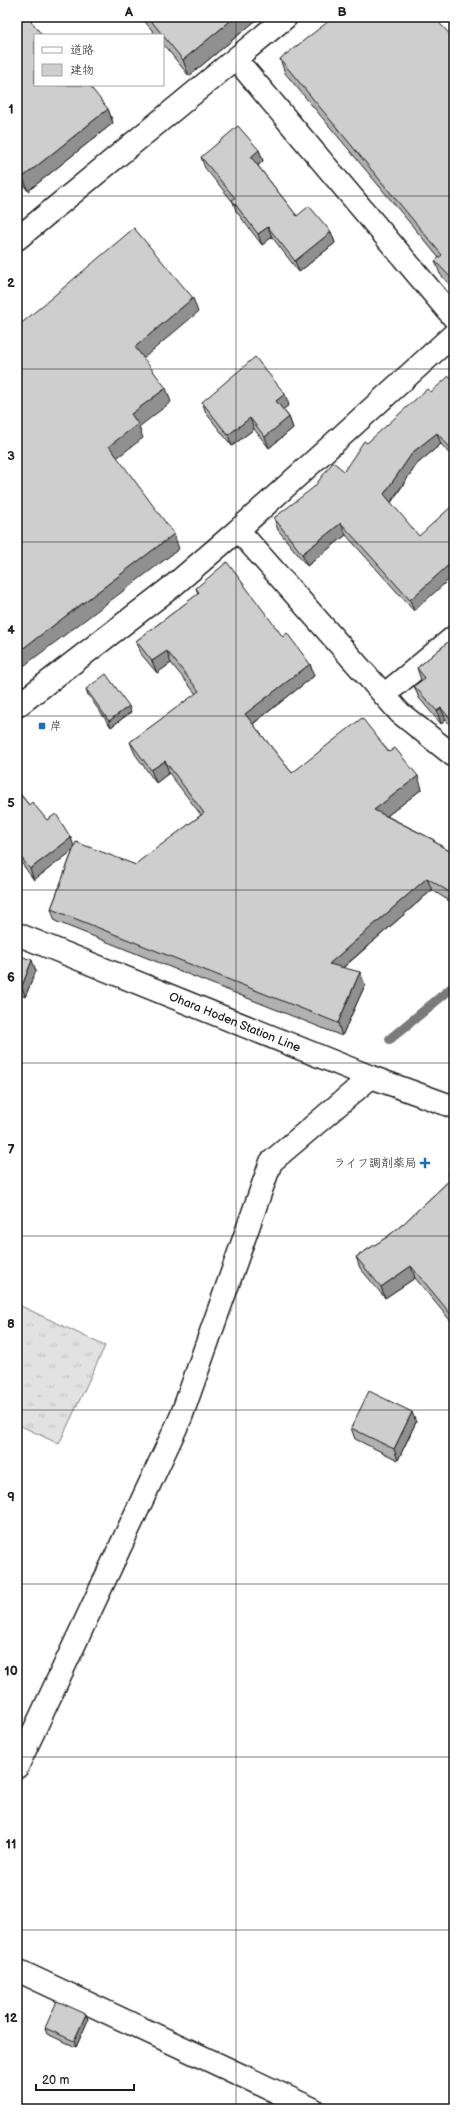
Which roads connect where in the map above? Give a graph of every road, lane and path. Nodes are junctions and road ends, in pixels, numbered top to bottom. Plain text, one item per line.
1 (286, 17) edge
2 (246, 71) dead end
3 (17, 239) edge
4 (454, 318) edge
5 (454, 334) edge
6 (238, 530) junction
7 (454, 637) edge
8 (384, 695) junction
9 (17, 706) edge
10 (454, 756) edge
11 (17, 934) edge
12 (371, 1077) junction
13 (454, 1107) edge
14 (17, 1767) edge
15 (17, 1970) edge
16 (313, 2109) edge

1 - 3 street
2 - 4 street
5 - 6 street
6 - 8 street
6 - 9 street
7 - 8 street
8 - 10 street
11 - 12 street, Ohara Hoden Station Line
12 - 13 street, Ohara Hoden Station Line
12 - 14 street
15 - 16 street

